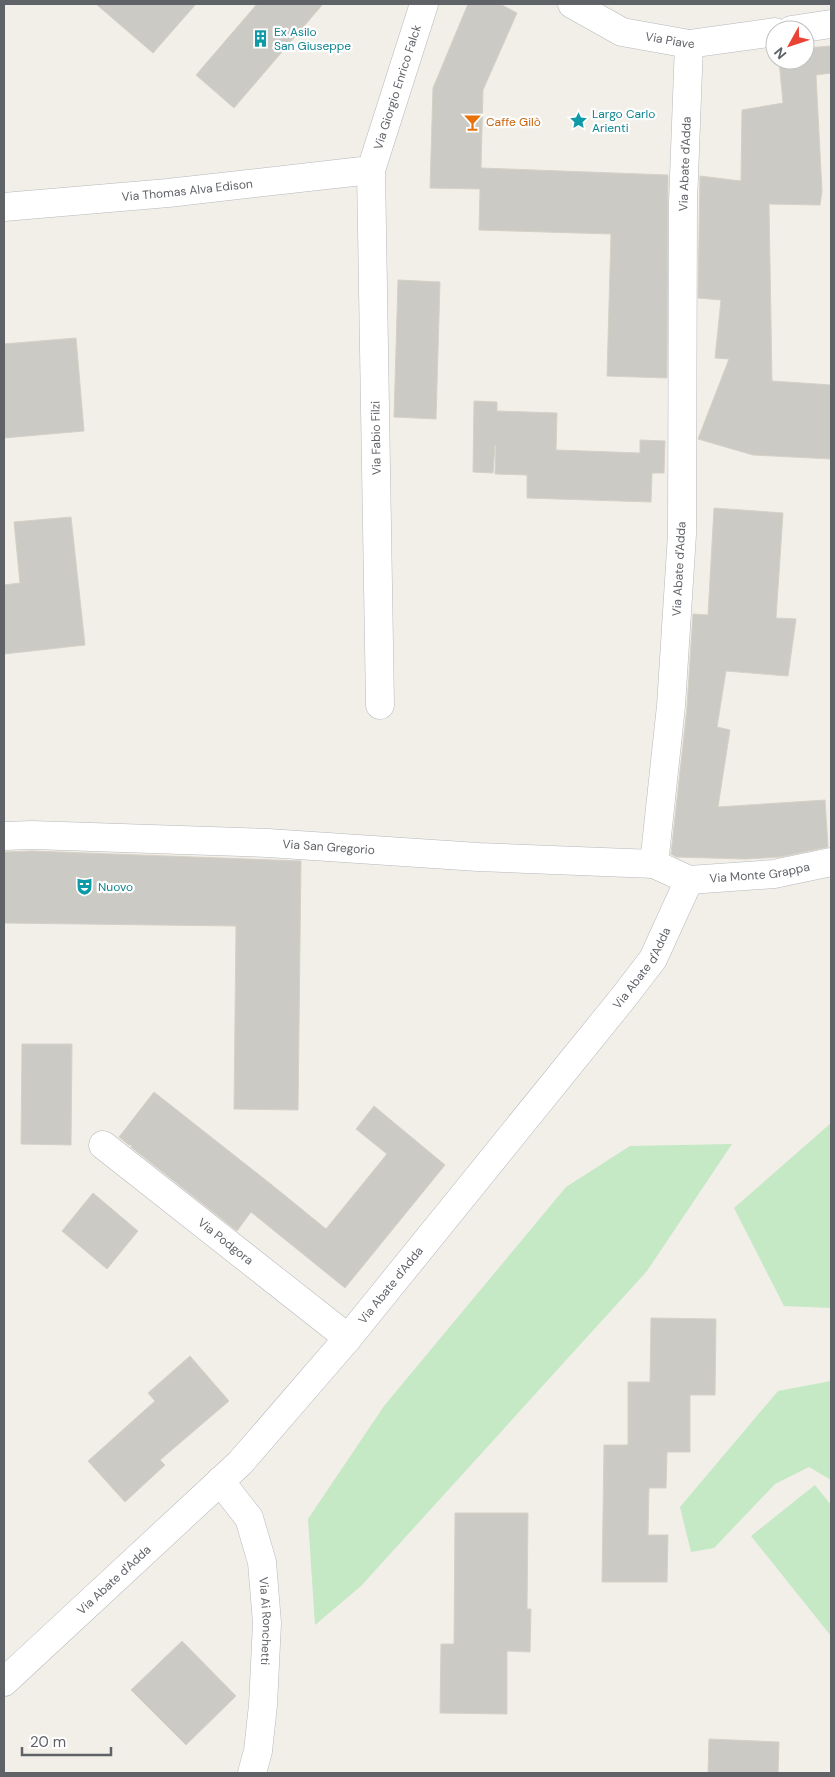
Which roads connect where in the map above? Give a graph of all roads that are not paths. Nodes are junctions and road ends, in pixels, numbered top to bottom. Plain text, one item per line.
1 (424, 4) edge
2 (572, 4) edge
3 (831, 24) edge
4 (815, 26) edge
5 (765, 33) edge
6 (688, 44) junction
7 (371, 170) junction
8 (4, 207) edge
9 (380, 705) dead end
10 (4, 836) edge
11 (831, 862) edge
12 (654, 864) junction
13 (689, 880) junction
14 (103, 1145) dead end
15 (348, 1338) junction
16 (220, 1481) junction
17 (4, 1682) edge
18 (252, 1773) edge

1 - 7 street, Via Giorgio Enrico Falck
2 - 6 street, Via Piave
3 - 4 street
5 - 6 street, Via Piave
6 - 12 street, Via Abate d'Adda
7 - 8 street, Via Thomas Alva Edison
7 - 9 street, Via Fabio Filzi
10 - 12 street, Via San Gregorio
11 - 13 street, Via Monte Grappa
12 - 13 street
13 - 15 street, Via Abate d'Adda
14 - 15 street, Via Podgora
15 - 16 street, Via Abate d'Adda
16 - 17 street, Via Abate d'Adda
16 - 18 street, Via Ai Ronchetti

